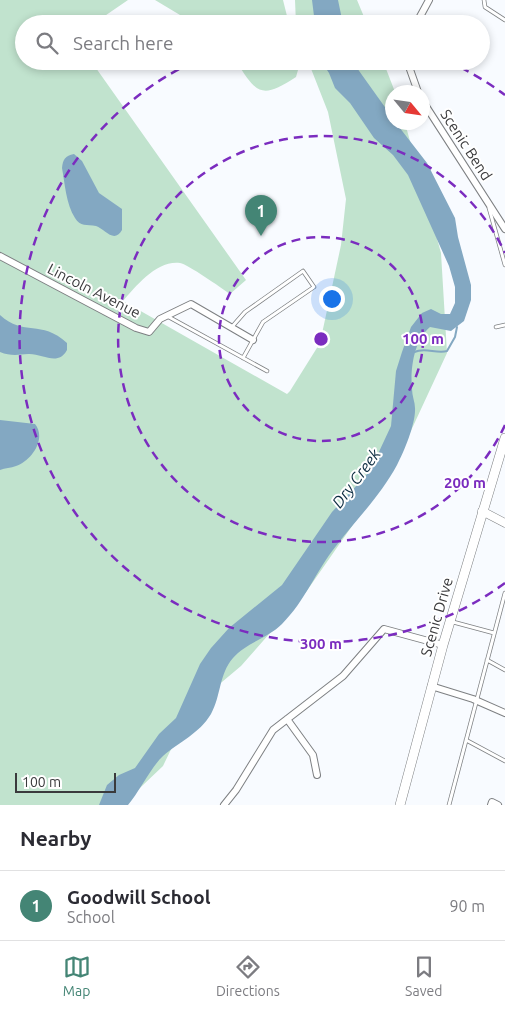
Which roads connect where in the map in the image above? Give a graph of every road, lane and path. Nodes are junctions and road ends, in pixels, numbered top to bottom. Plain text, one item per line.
1 (429, 0) edge
2 (484, 0) edge
3 (421, 15) edge
4 (505, 20) edge
5 (410, 70) edge
6 (416, 85) edge
7 (430, 112) edge
8 (487, 200) junction
9 (505, 228) edge
10 (0, 256) edge
11 (505, 265) edge
12 (166, 316) junction
13 (505, 325) edge
14 (496, 327) dead end
15 (231, 328) junction
16 (253, 340) junction
17 (243, 358) junction
18 (267, 371) dead end
19 (505, 438) edge
20 (502, 460) edge
21 (482, 511) junction
22 (505, 523) edge
23 (505, 593) edge
24 (450, 621) junction
25 (494, 633) junction
26 (442, 644) junction
27 (487, 660) junction
28 (505, 670) edge
29 (431, 686) junction
30 (476, 701) junction
31 (505, 713) edge
32 (287, 719) junction
33 (466, 740) junction
34 (505, 761) edge
35 (317, 775) dead end
36 (224, 805) edge
37 (400, 805) edge
38 (449, 805) edge

1 - 3 street
2 - 4 lane
5 - 6 street
7 - 8 street, Scenic Bend
8 - 9 street, Scenic Bend
8 - 11 lane
10 - 12 street, Lincoln Avenue
12 - 15 street, Lincoln Avenue
12 - 17 lane
13 - 14 lane
15 - 16 street, Lincoln Avenue
15 - 16 lane
16 - 17 lane
17 - 18 lane
19 - 20 main road, Scenic Drive
20 - 21 main road, Scenic Drive
21 - 22 street
21 - 24 main road, Scenic Drive
23 - 25 lane
24 - 25 lane
24 - 26 main road, Scenic Drive
25 - 27 lane
26 - 29 main road, Scenic Drive
26 - 32 street
27 - 28 lane
27 - 30 lane
29 - 30 street
29 - 37 main road, Scenic Drive
30 - 31 street
30 - 33 lane
32 - 35 street
32 - 36 street
33 - 34 lane
33 - 38 lane

